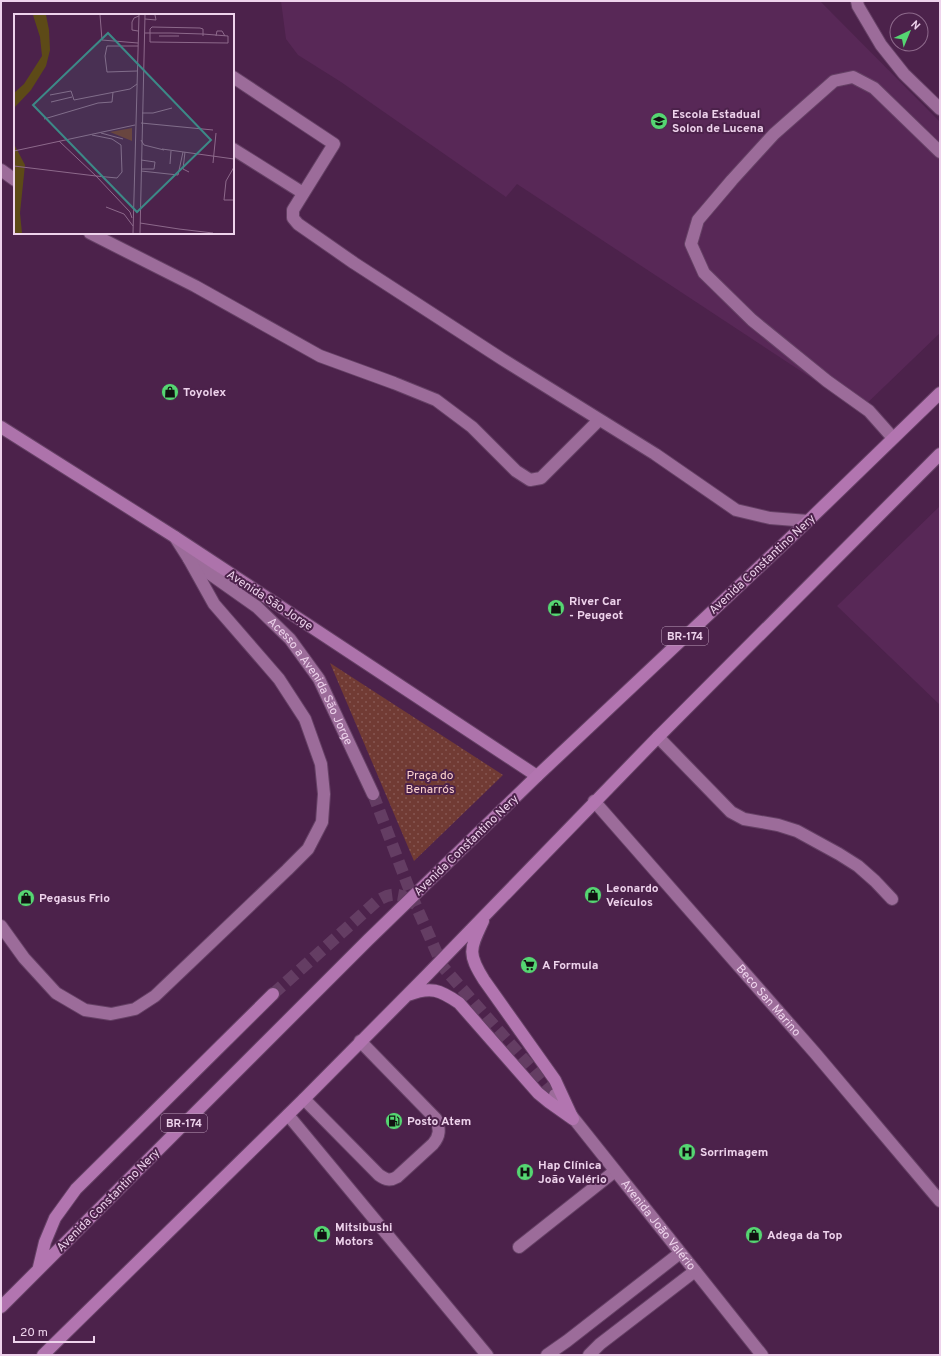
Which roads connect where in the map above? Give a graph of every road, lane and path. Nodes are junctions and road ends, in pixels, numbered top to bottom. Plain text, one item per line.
1 (858, 1) edge
2 (234, 78) edge
3 (940, 109) edge
4 (234, 150) edge
5 (940, 152) edge
6 (1, 170) edge
7 (14, 179) edge
8 (303, 193) junction
9 (92, 234) edge
10 (940, 393) edge
11 (599, 420) junction
12 (1, 427) edge
13 (893, 438) junction
14 (940, 454) edge
15 (808, 521) junction
16 (175, 537) junction
17 (189, 559) junction
18 (658, 737) junction
19 (537, 776) junction
20 (373, 794) tunnel mouth
21 (594, 801) junction
22 (892, 899) dead end
23 (488, 911) junction
24 (1, 926) edge
25 (272, 994) tunnel mouth
26 (404, 997) junction
27 (360, 1041) junction
28 (555, 1095) tunnel mouth
29 (304, 1099) junction
30 (288, 1114) junction
31 (573, 1119) junction
32 (615, 1171) junction
33 (940, 1201) edge
34 (519, 1247) dead end
35 (680, 1253) junction
36 (38, 1269) junction
37 (695, 1272) junction
38 (1, 1307) edge
39 (43, 1355) edge
40 (487, 1355) edge
41 (547, 1355) edge
42 (588, 1355) edge
43 (762, 1355) edge

1 - 3 street
2 - 8 street
4 - 8 street
5 - 13 street
6 - 7 street
8 - 11 street
9 - 11 street
10 - 13 highway, Avenida Constantino Nery / BR-174
11 - 15 street
12 - 16 main road, Avenida São Jorge
13 - 15 highway, Avenida Constantino Nery / BR-174
14 - 18 highway
15 - 19 highway, Avenida Constantino Nery / BR-174
16 - 17 street, Acesso a Avenida São Jorge
16 - 19 main road, Avenida São Jorge
17 - 20 street, Acesso a Avenida São Jorge
17 - 24 street
18 - 21 highway
18 - 22 street
19 - 36 highway, Avenida Constantino Nery / BR-174
21 - 23 highway
21 - 33 street, Beco San Marino
23 - 26 highway
23 - 31 highway
25 - 36 highway
26 - 27 highway
26 - 31 highway
27 - 29 highway
27 - 29 street
28 - 31 street, Avenida João Valério
29 - 30 highway
30 - 39 highway
30 - 40 street
31 - 32 street, Avenida João Valério
32 - 34 street
32 - 35 street, Avenida João Valério
35 - 37 street, Avenida João Valério
35 - 41 street
36 - 38 highway, Avenida Constantino Nery / BR-174
37 - 42 street
37 - 43 street, Avenida João Valério

